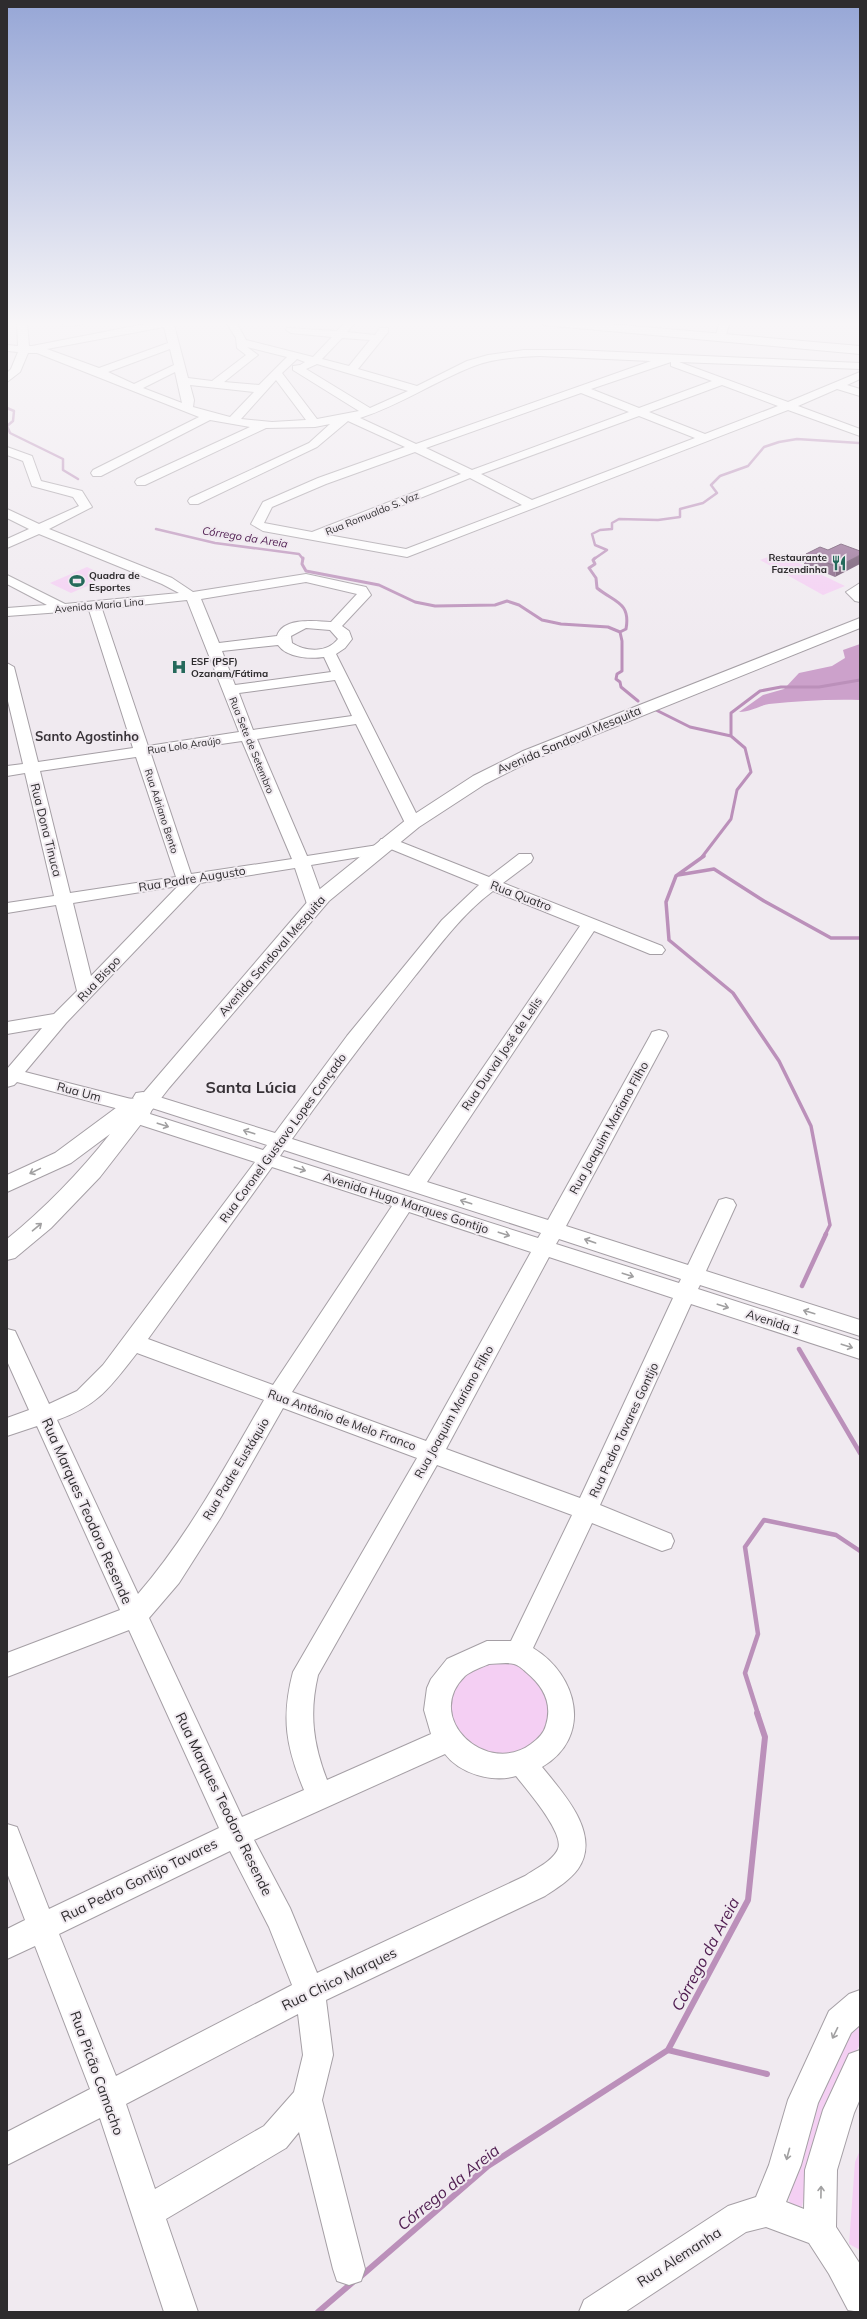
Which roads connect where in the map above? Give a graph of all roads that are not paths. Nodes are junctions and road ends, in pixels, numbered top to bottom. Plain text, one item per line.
1 (181, 430) edge
2 (253, 430) edge
3 (332, 430) edge
4 (374, 430) edge
5 (464, 430) edge
6 (589, 430) edge
7 (685, 430) edge
8 (725, 430) edge
9 (850, 430) edge
10 (860, 434) edge
11 (705, 438) junction
12 (414, 448) junction
13 (9, 454) edge
14 (97, 473) dead end
15 (471, 474) junction
16 (141, 482) dead end
17 (194, 501) dead end
18 (530, 504) junction
19 (7, 513) edge
20 (14, 522) edge
21 (38, 529) junction
22 (314, 536) junction
23 (7, 544) edge
24 (7, 579) edge
25 (860, 587) edge
26 (191, 596) junction
27 (860, 598) edge
28 (94, 606) junction
29 (63, 608) junction
30 (7, 612) edge
31 (860, 623) edge
32 (334, 626) junction
33 (283, 640) junction
34 (214, 648) junction
35 (328, 652) junction
36 (7, 667) edge
37 (339, 675) junction
38 (230, 690) junction
39 (360, 719) junction
40 (248, 736) junction
41 (142, 751) junction
42 (31, 767) junction
43 (7, 771) edge
44 (413, 823) junction
45 (383, 846) junction
46 (525, 858) dead end
47 (301, 861) junction
48 (189, 879) junction
49 (490, 884) junction
50 (63, 900) junction
51 (316, 904) junction
52 (7, 908) edge
53 (591, 923) junction
54 (656, 950) dead end
55 (86, 992) junction
56 (60, 1019) junction
57 (7, 1028) edge
58 (659, 1036) dead end
59 (11, 1078) edge
60 (139, 1106) junction
61 (275, 1151) junction
62 (63, 1158) junction
63 (92, 1172) junction
64 (7, 1184) edge
65 (409, 1193) junction
66 (726, 1205) dead end
67 (549, 1238) junction
68 (7, 1252) edge
69 (690, 1285) junction
70 (860, 1328) edge
71 (7, 1337) edge
72 (133, 1344) junction
73 (860, 1350) edge
74 (278, 1396) junction
75 (43, 1413) junction
76 (7, 1427) edge
77 (432, 1453) junction
78 (586, 1510) junction
79 (662, 1541) dead end
80 (135, 1616) junction
81 (518, 1653) junction
82 (7, 1665) edge
83 (448, 1740) junction
84 (522, 1764) junction
85 (320, 1797) junction
86 (236, 1834) junction
87 (7, 1837) edge
88 (41, 1927) junction
89 (7, 1944) edge
90 (310, 1992) junction
91 (860, 2005) edge
92 (860, 2064) edge
93 (108, 2096) junction
94 (307, 2100) junction
95 (7, 2149) edge
96 (766, 2211) junction
97 (146, 2212) junction
98 (820, 2231) junction
99 (349, 2269) dead end
100 (860, 2298) edge
101 (181, 2312) edge
102 (596, 2312) edge

1 - 14 street
2 - 16 street
3 - 17 street
4 - 12 street
5 - 12 street
6 - 15 street, Rua Romualdo S. Vaz
7 - 11 street
8 - 11 street
9 - 10 street
11 - 18 street
12 - 15 street
12 - 22 street
13 - 21 street
15 - 18 street
15 - 22 street, Rua Romualdo S. Vaz
18 - 22 street
19 - 20 street
20 - 21 street
21 - 23 street
21 - 26 street
24 - 29 street
25 - 27 street
26 - 28 street, Avenida Maria Lina
26 - 32 street, Avenida Maria Lina
26 - 34 street, Rua Sete de Setembro
28 - 29 street, Avenida Maria Lina
28 - 41 street, Rua Adriano Bento
29 - 30 street, Avenida Maria Lina
31 - 44 main road, Avenida Sandoval Mesquita
32 - 33 street
32 - 35 street
33 - 34 street
33 - 35 street
34 - 38 street, Rua Sete de Setembro
35 - 37 street
36 - 42 street, Rua Dona Tinuca
37 - 38 street
37 - 39 street
38 - 40 street, Rua Sete de Setembro
39 - 40 street, Rua Lolo Araújo
39 - 44 street
40 - 41 street, Rua Lolo Araújo
40 - 47 street, Rua Sete de Setembro
41 - 42 street, Rua Lolo Araújo
41 - 48 street, Rua Adriano Bento
42 - 43 street, Rua Lolo Araújo
42 - 50 street, Rua Dona Tinuca
44 - 45 main road, Avenida Sandoval Mesquita
45 - 47 street, Rua Padre Augusto
45 - 49 street, Rua Quatro
45 - 51 main road, Avenida Sandoval Mesquita
46 - 49 street, Rua Coronel Gustavo Lopes Cançado
47 - 48 street, Rua Padre Augusto
47 - 51 street, Rua Sete de Setembro
48 - 50 street, Rua Padre Augusto
48 - 55 street, Rua Bispo
49 - 53 street, Rua Quatro
49 - 61 street, Rua Coronel Gustavo Lopes Cançado
50 - 52 street, Rua Padre Augusto
50 - 55 street, Rua Dona Tinuca
51 - 60 main road, Avenida Sandoval Mesquita
53 - 54 street, Rua Quatro
53 - 65 street, Rua Durval José de Lelis
55 - 56 street, Rua Bispo
56 - 57 street
56 - 59 street, Rua Bispo
58 - 67 street, Rua Joaquim Mariano Filho
59 - 60 street, Rua Um
60 - 61 street, Avenida Hugo Marques Gontijo
60 - 62 main road
60 - 63 main road, Avenida Sandoval Mesquita
61 - 65 street, Avenida Hugo Marques Gontijo
61 - 72 street, Rua Coronel Gustavo Lopes Cançado
62 - 63 main road
62 -> 64 main road
68 -> 63 main road, Avenida Sandoval Mesquita
65 - 67 street, Avenida Hugo Marques Gontijo
65 - 74 street, Rua Padre Eustáquio
66 - 69 street, Rua Pedro Tavares Gontijo
67 - 69 street, Avenida Hugo Marques Gontijo
67 - 77 street, Rua Joaquim Mariano Filho
70 -> 69 street, Avenida 1
69 -> 73 street, Avenida 1
69 - 78 street, Rua Pedro Tavares Gontijo
71 - 75 street, Rua Marques Teodoro Resende
72 - 74 street, Rua Antônio de Melo Franco
72 - 75 street, Rua Coronel Gustavo Lopes Cançado
74 - 77 street, Rua Antônio de Melo Franco
74 - 80 street, Rua Padre Eustáquio
75 - 76 street, Rua Coronel Gustavo Lopes Cançado
75 - 80 street, Rua Marques Teodoro Resende
77 - 78 street, Rua Antônio de Melo Franco
77 - 85 street, Rua Joaquim Mariano Filho
78 - 79 street, Rua Antônio de Melo Franco
78 - 81 street, Rua Pedro Tavares Gontijo
80 - 82 street, Rua Padre Eustáquio
80 - 86 street, Rua Marques Teodoro Resende
81 - 83 street
81 - 84 street
83 - 84 street
83 - 85 street, Rua Pedro Gontijo Tavares
84 - 90 street, Rua Chico Marques
85 - 86 street, Rua Pedro Gontijo Tavares
86 - 88 street, Rua Pedro Gontijo Tavares
86 - 90 street, Rua Marques Teodoro Resende
87 - 88 street, Rua Picão Camacho
88 - 89 street, Rua Pedro Gontijo Tavares
88 - 93 street, Rua Picão Camacho
90 - 93 street, Rua Chico Marques
90 - 94 street, Rua Marques Teodoro Resende
91 -> 96 street
98 -> 92 street
93 - 95 street, Rua Chico Marques
93 - 97 street, Rua Picão Camacho
94 - 97 street, Rua Marques Teodoro Resende
94 - 99 street
96 - 98 street
96 - 102 street, Rua Alemanha
97 - 101 street, Rua Picão Camacho
98 - 100 street

